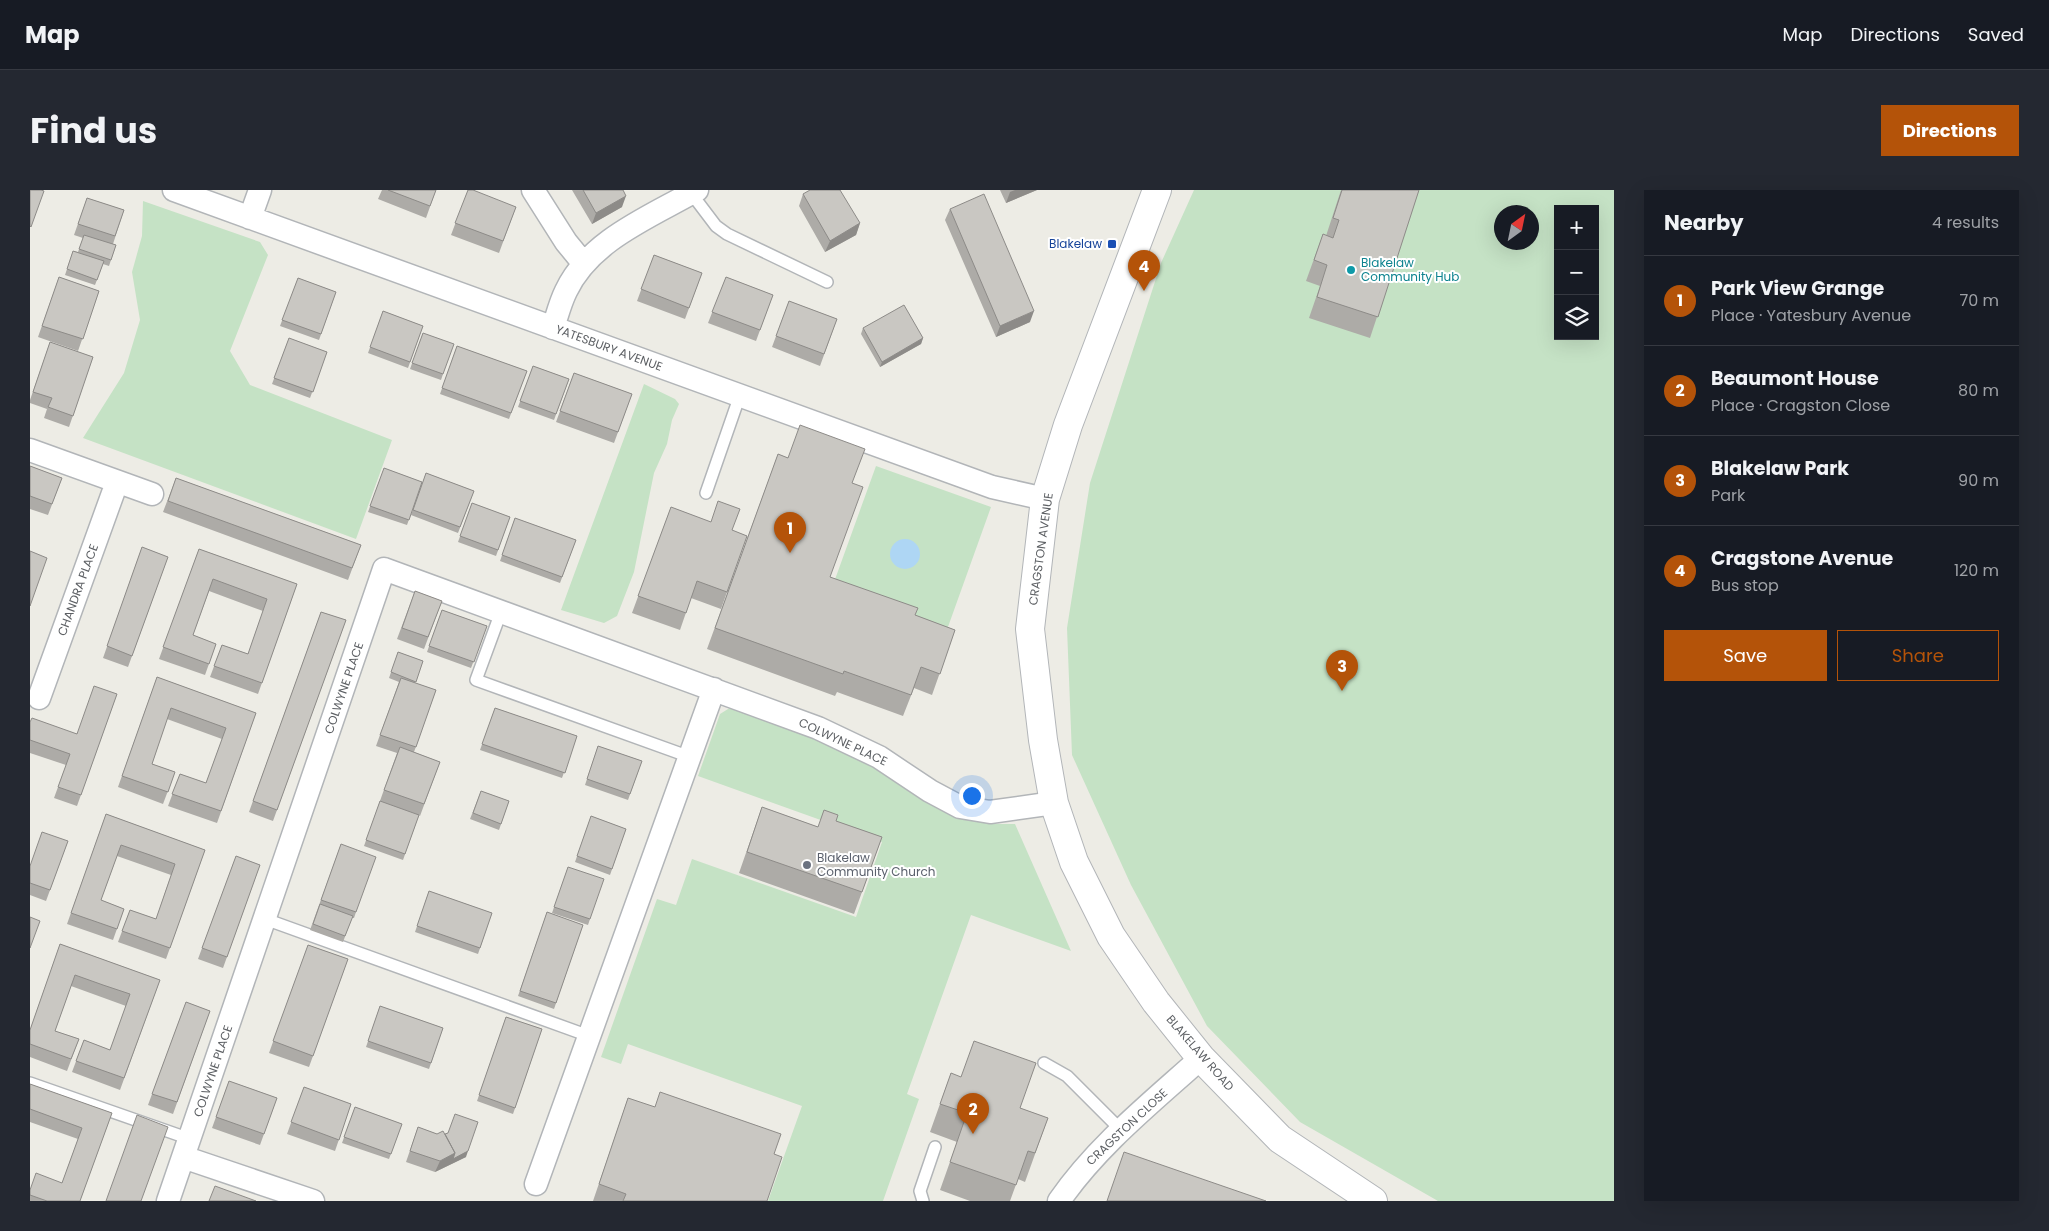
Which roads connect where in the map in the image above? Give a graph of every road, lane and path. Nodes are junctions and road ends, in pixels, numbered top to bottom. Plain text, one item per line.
1 (174, 190) edge
2 (260, 190) edge
3 (533, 190) edge
4 (1157, 190) edge
5 (694, 192) edge
6 (250, 218) junction
7 (584, 264) junction
8 (827, 282) dead end
9 (553, 328) junction
10 (740, 395) junction
11 (30, 450) edge
12 (117, 482) junction
13 (706, 493) dead end
14 (152, 494) dead end
15 (1045, 499) junction
16 (501, 612) junction
17 (714, 689) junction
18 (39, 698) dead end
19 (690, 757) junction
20 (1054, 803) junction
21 (1074, 862) joint
22 (265, 919) junction
23 (589, 1036) junction
24 (1201, 1058) junction
25 (1044, 1062) dead end
26 (30, 1083) edge
27 (1121, 1130) junction
28 (934, 1147) dead end
29 (186, 1148) junction
30 (536, 1184) dead end
31 (168, 1201) edge
32 (312, 1201) edge
33 (924, 1201) edge
34 (1059, 1201) edge
35 (1373, 1201) edge

1 - 6 street, YATESBURY AVENUE
2 - 6 street
3 - 7 street
4 - 15 street, CRAGSTON AVENUE
5 - 7 street
5 - 8 lane
6 - 9 street, YATESBURY AVENUE
7 - 9 street
9 - 10 street, YATESBURY AVENUE
10 - 13 lane
10 - 15 street, YATESBURY AVENUE
11 - 12 street
12 - 14 street
12 - 18 street, CHANDRA PLACE
15 - 20 street, CRAGSTON AVENUE
16 - 17 street, COLWYNE PLACE
16 - 19 lane
16 - 22 street, COLWYNE PLACE
17 - 19 street
17 - 20 street, COLWYNE PLACE
19 - 23 street
20 - 21 street, CRAGSTON AVENUE
21 - 24 street, BLAKELAW ROAD
22 - 23 lane
22 - 29 street, COLWYNE PLACE
23 - 30 street
24 - 27 street, CRAGSTON CLOSE
24 - 35 street, BLAKELAW ROAD
25 - 27 lane
26 - 29 lane
27 - 34 street, CRAGSTON CLOSE
28 - 33 lane
29 - 31 street, COLWYNE PLACE
29 - 32 street

